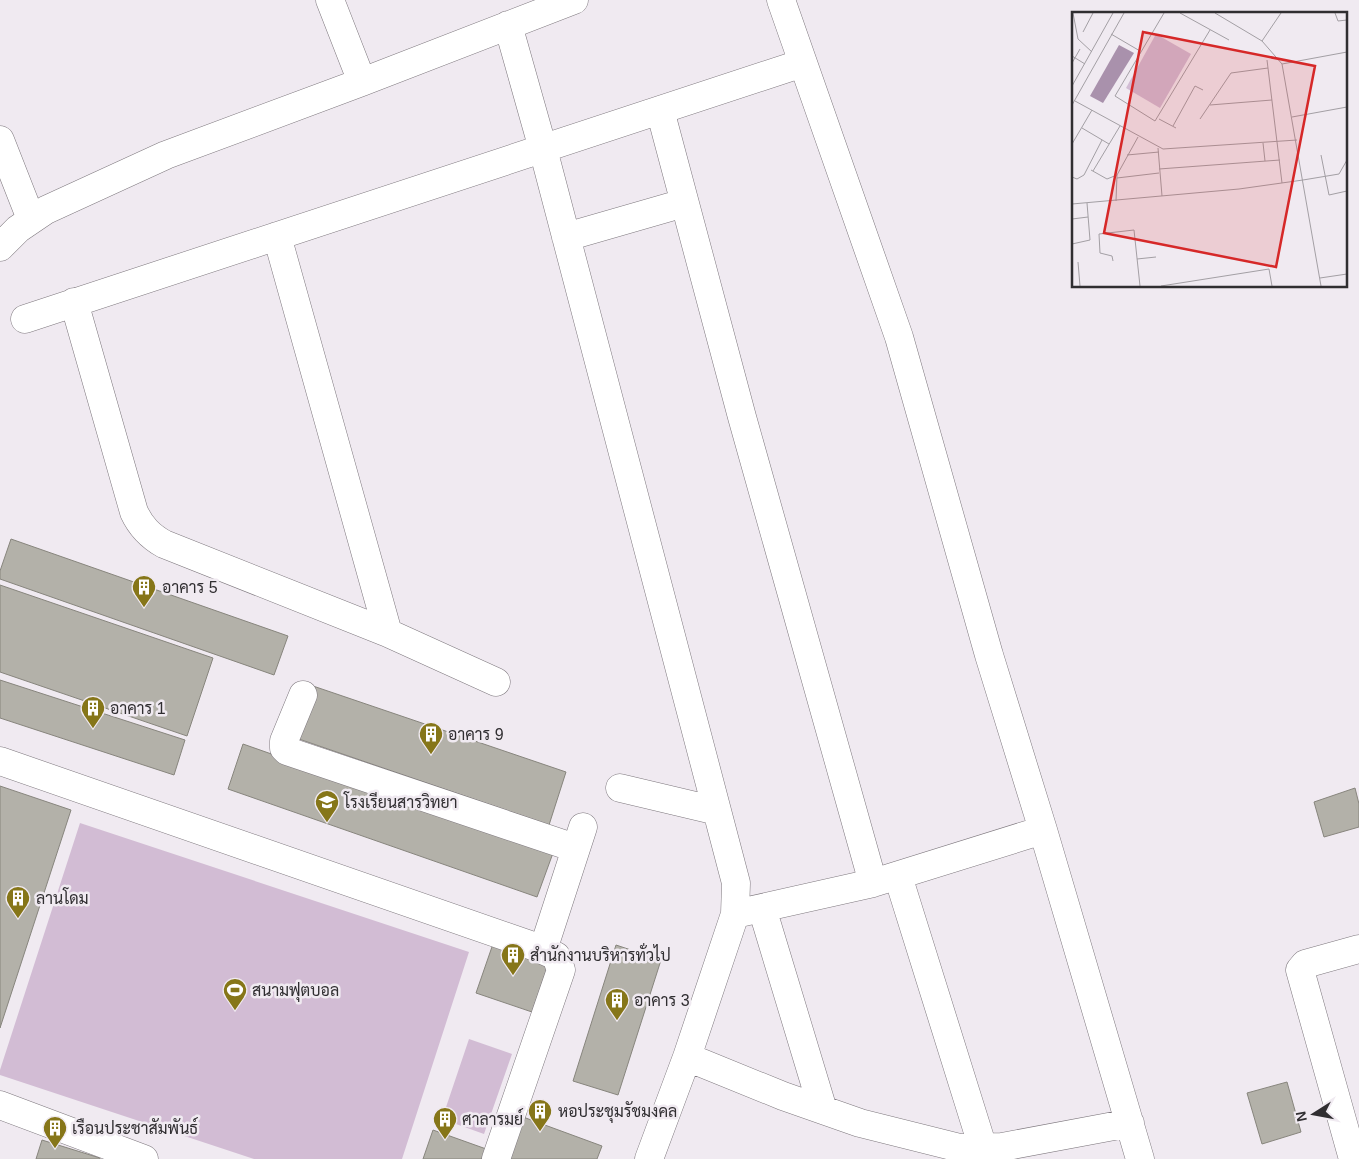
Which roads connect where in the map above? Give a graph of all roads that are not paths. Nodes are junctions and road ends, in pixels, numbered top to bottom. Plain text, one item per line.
1 (330, 0) edge
2 (574, 0) edge
3 (781, 0) edge
4 (508, 25) junction
5 (803, 64) junction
6 (362, 82) junction
7 (660, 110) junction
8 (0, 140) edge
9 (543, 148) junction
10 (684, 202) junction
11 (31, 219) junction
12 (277, 236) junction
13 (566, 237) junction
14 (0, 247) edge
15 (74, 302) junction
16 (25, 319) dead end
17 (388, 634) junction
18 (496, 682) dead end
19 (303, 695) dead end
20 (0, 761) edge
21 (620, 788) dead end
22 (717, 811) junction
23 (1043, 830) junction
24 (885, 879) junction
25 (762, 908) junction
26 (735, 914) junction
27 (1359, 949) edge
28 (543, 950) junction
29 (687, 1057) junction
30 (0, 1106) edge
31 (823, 1110) junction
32 (1130, 1123) junction
33 (972, 1152) edge
34 (132, 1157) edge
35 (496, 1159) edge
36 (650, 1159) edge
37 (1140, 1159) edge
38 (1353, 1159) edge

1 - 6 street
2 - 4 street
3 - 5 street
4 - 6 street
4 - 9 street
5 - 7 street
5 - 23 street
6 - 11 street
7 - 9 street
7 - 10 street
8 - 11 street
9 - 12 street
9 - 13 street
10 - 13 street
10 - 24 street
11 - 14 street
12 - 15 street
12 - 17 street
13 - 22 street
15 - 16 street
15 - 17 street
17 - 18 street
19 - 28 street
20 - 28 street
21 - 22 street
22 - 26 street
23 - 24 street
23 - 32 street
24 - 25 street
24 - 33 street
25 - 26 street
25 - 31 street
26 - 29 street
27 - 38 street
28 - 35 street
29 - 31 street
29 - 36 street
30 - 34 street
31 - 33 street
32 - 33 street
32 - 37 street

